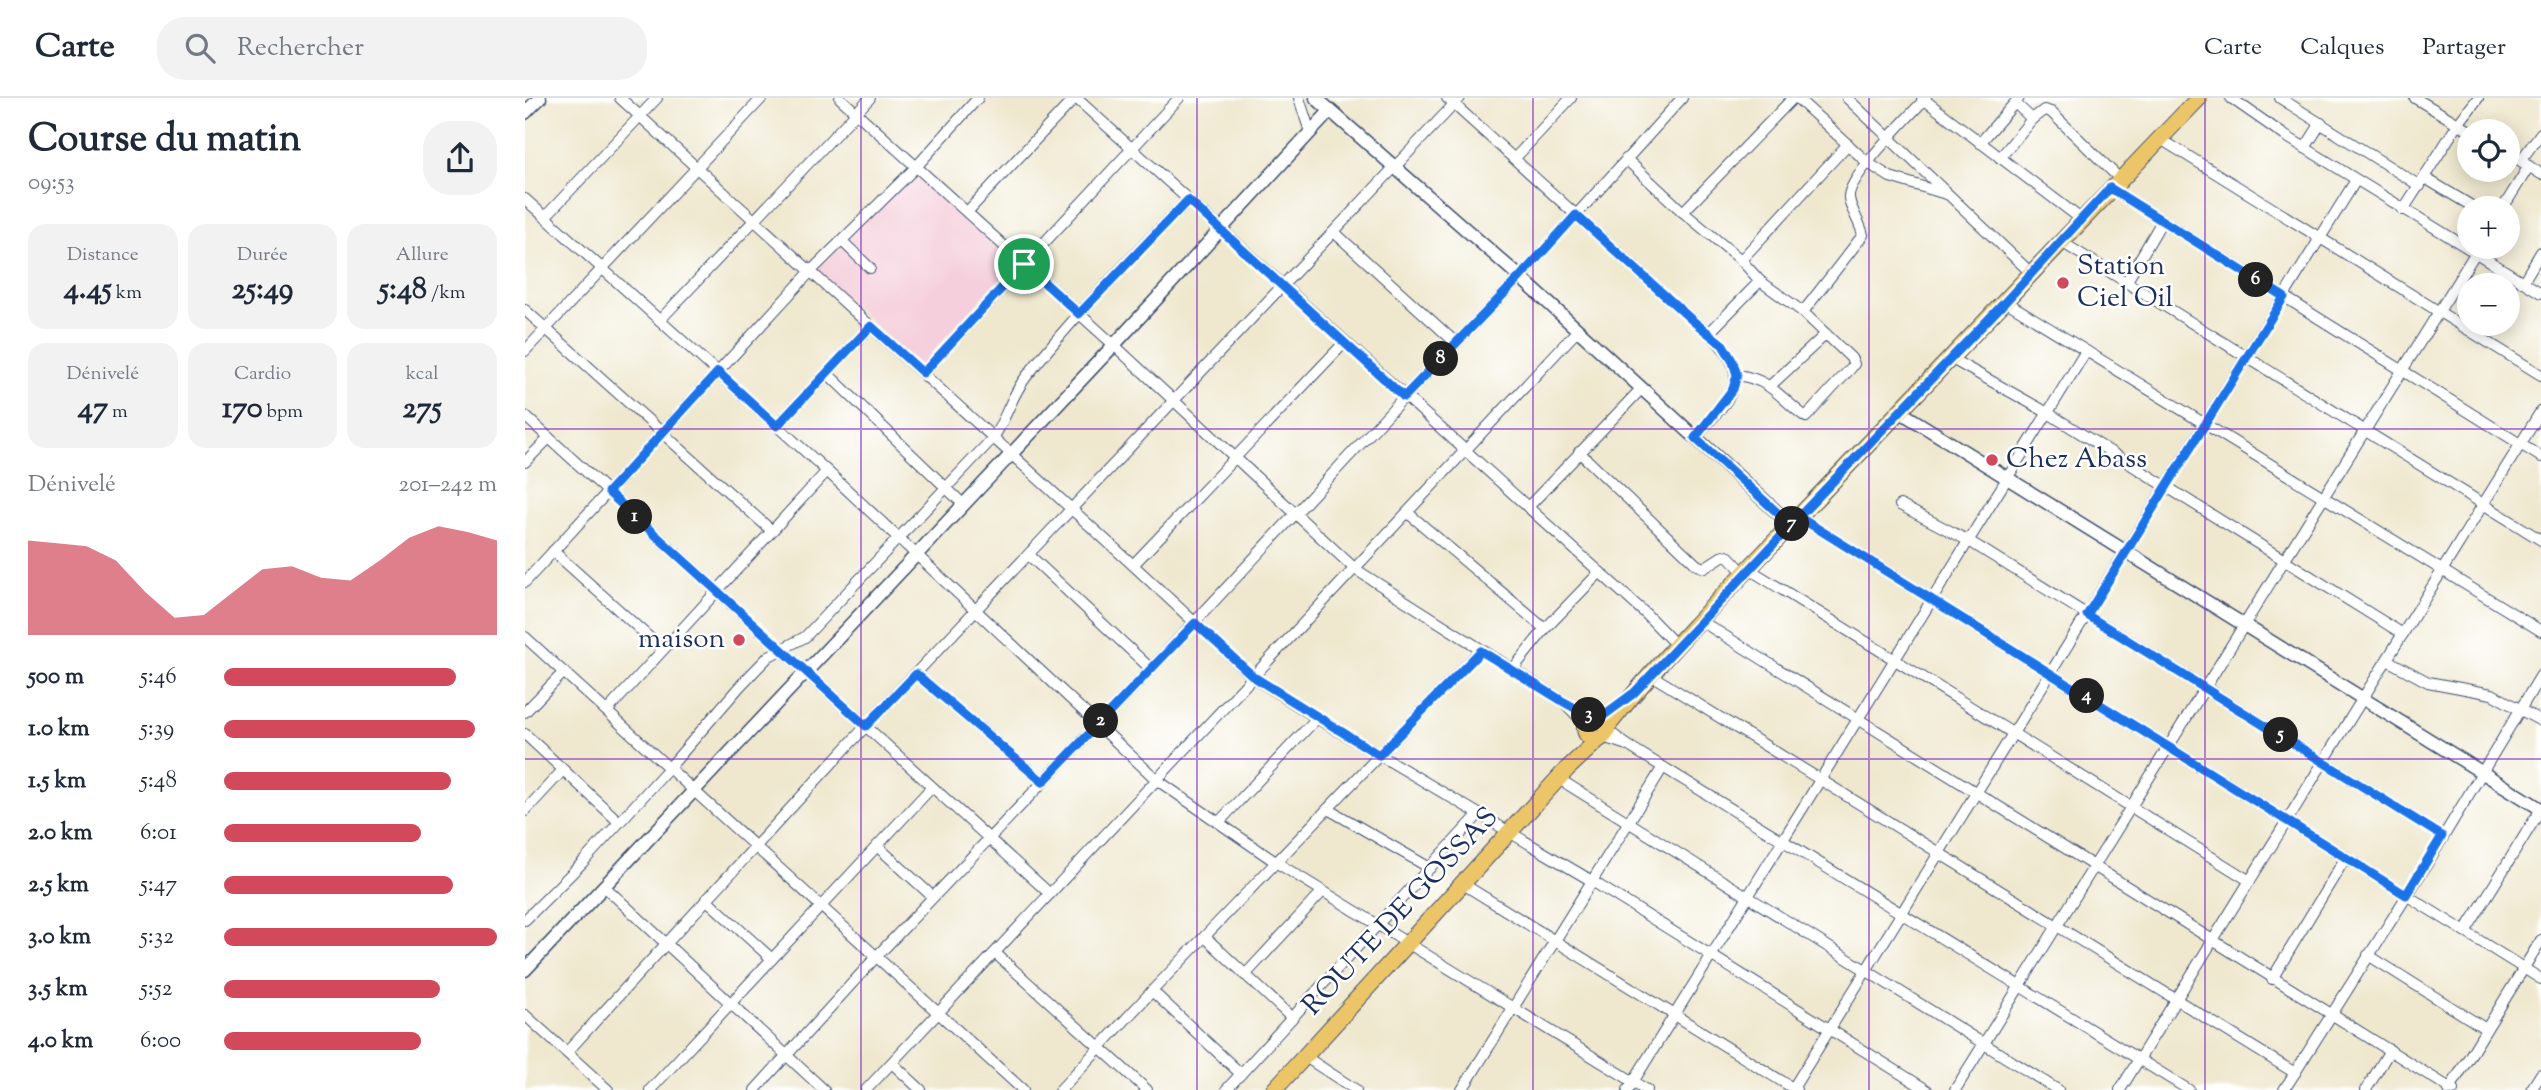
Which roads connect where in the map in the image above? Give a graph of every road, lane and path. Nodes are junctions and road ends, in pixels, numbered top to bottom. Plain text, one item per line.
1 (540, 98) edge
2 (620, 98) edge
3 (657, 98) edge
4 (762, 98) edge
5 (840, 98) edge
6 (870, 98) edge
7 (978, 98) edge
8 (1075, 98) edge
9 (1179, 98) edge
10 (1299, 98) edge
11 (1316, 98) edge
12 (1571, 98) edge
13 (1682, 98) edge
14 (1795, 98) edge
15 (1847, 98) edge
16 (2231, 98) edge
17 (2280, 98) edge
18 (2415, 98) edge
19 (2478, 98) edge
20 (1924, 99) edge
21 (2197, 99) edge
22 (1454, 100) edge
23 (2017, 101) edge
24 (1330, 111) junction
25 (525, 113) edge
26 (856, 113) junction
27 (640, 116) junction
28 (2032, 119) junction
29 (2462, 119) edge
30 (2321, 123) junction
31 (2457, 123) edge
32 (2457, 126) edge
33 (1310, 132) junction
34 (2541, 133) edge
35 (1889, 138) junction
36 (2159, 138) junction
37 (1980, 143) junction
38 (1848, 144) junction
39 (1131, 148) junction
40 (2305, 148) junction
41 (1515, 158) junction
42 (2000, 158) junction
43 (1626, 159) junction
44 (2520, 160) edge
45 (1868, 163) junction
46 (2525, 163) junction
47 (697, 167) junction
48 (916, 167) junction
49 (1395, 167) junction
50 (2541, 174) edge
51 (2357, 180) junction
52 (2423, 182) junction
53 (2115, 183) junction
54 (1950, 195) junction
55 (2509, 196) edge
56 (525, 199) edge
57 (2457, 199) edge
58 (1188, 200) junction
59 (2403, 210) junction
60 (967, 212) junction
61 (1683, 212) junction
62 (1576, 215) junction
63 (545, 217) junction
64 (2081, 219) junction
65 (755, 220) junction
66 (2162, 221) junction
67 (1221, 230) junction
68 (1334, 232) junction
69 (2320, 238) junction
70 (2457, 239) edge
71 (842, 241) junction
72 (2060, 241) junction
73 (2541, 252) edge
74 (2471, 259) edge
75 (2490, 259) edge
76 (1741, 260) junction
77 (1024, 264) junction
78 (602, 268) junction
79 (870, 268) dead end
80 (811, 271) junction
81 (2031, 273) junction
82 (1520, 277) junction
83 (1760, 281) junction
84 (2127, 281) junction
85 (2523, 282) junction
86 (1281, 286) junction
87 (2541, 293) edge
88 (2284, 297) junction
89 (2005, 302) junction
90 (525, 310) edge
91 (1804, 312) junction
92 (2439, 312) junction
93 (1079, 314) junction
94 (660, 320) junction
95 (871, 326) junction
96 (546, 329) junction
97 (1578, 330) junction
98 (1709, 333) junction
99 (1826, 334) junction
100 (1345, 342) junction
101 (1456, 343) junction
102 (1114, 345) junction
103 (525, 351) edge
104 (2086, 351) junction
105 (2247, 357) junction
106 (1949, 358) junction
107 (2402, 371) junction
108 (718, 372) junction
109 (827, 373) junction
110 (923, 373) junction
111 (1737, 375) junction
112 (2541, 375) edge
113 (1770, 386) junction
114 (1641, 388) junction
115 (1404, 397) junction
116 (1174, 401) junction
117 (1899, 411) junction
118 (2541, 411) edge
119 (2048, 413) junction
120 (525, 416) edge
121 (2205, 424) junction
122 (777, 426) junction
123 (2365, 430) junction
124 (663, 432) junction
125 (549, 438) junction
126 (993, 438) junction
127 (1695, 438) junction
128 (2520, 445) junction
129 (1466, 451) junction
130 (1579, 452) junction
131 (1011, 454) junction
132 (1234, 457) junction
133 (2541, 457) edge
134 (525, 462) edge
135 (827, 471) junction
136 (2008, 478) junction
137 (947, 486) junction
138 (2166, 487) junction
139 (608, 492) junction
140 (2323, 497) junction
141 (2484, 504) junction
142 (964, 505) junction
143 (1900, 505) dead end
144 (1528, 507) junction
145 (1072, 509) junction
146 (1408, 513) junction
147 (1296, 514) junction
148 (1795, 521) junction
149 (772, 531) junction
150 (897, 539) junction
151 (2541, 540) edge
152 (1969, 541) junction
153 (553, 551) junction
154 (2126, 552) junction
155 (1029, 555) junction
156 (916, 556) junction
157 (2284, 560) junction
158 (1133, 565) junction
159 (1355, 569) junction
160 (2442, 570) junction
161 (1747, 571) junction
162 (1600, 572) junction
163 (525, 582) edge
164 (717, 592) junction
165 (1932, 600) junction
166 (975, 612) junction
167 (2087, 615) junction
168 (1701, 621) junction
169 (1195, 623) junction
170 (2244, 625) junction
171 (1545, 629) junction
172 (2541, 631) edge
173 (2403, 634) junction
174 (525, 637) edge
175 (1678, 647) junction
176 (662, 649) junction
177 (782, 650) junction
178 (1481, 651) junction
179 (1895, 660) junction
180 (2387, 660) junction
181 (1151, 669) junction
182 (1513, 669) junction
183 (564, 672) junction
184 (806, 672) junction
185 (2050, 673) junction
186 (916, 674) junction
187 (1651, 675) junction
188 (2541, 675) edge
189 (1254, 677) junction
190 (2205, 688) junction
191 (2363, 699) junction
192 (2520, 708) junction
193 (607, 711) junction
194 (525, 712) edge
195 (1317, 718) junction
196 (1858, 720) junction
197 (2541, 721) edge
198 (1097, 724) junction
199 (866, 726) junction
200 (1598, 728) junction
201 (525, 734) edge
202 (2013, 734) junction
203 (2168, 747) junction
204 (1379, 755) junction
205 (2323, 762) junction
206 (1663, 767) junction
207 (669, 768) junction
208 (563, 770) junction
209 (2482, 772) junction
210 (1563, 774) junction
211 (1157, 780) junction
212 (1820, 780) junction
213 (1043, 782) junction
214 (932, 787) junction
215 (694, 791) junction
216 (1976, 793) junction
217 (2131, 807) junction
218 (1328, 809) junction
219 (2541, 809) edge
220 (525, 811) edge
221 (1479, 814) junction
222 (2287, 821) junction
223 (619, 822) junction
224 (1219, 822) junction
225 (1629, 823) junction
226 (1510, 833) junction
227 (2442, 836) junction
228 (989, 838) junction
229 (1783, 841) junction
230 (755, 845) junction
231 (877, 846) junction
232 (1939, 853) junction
233 (2346, 858) junction
234 (1277, 863) junction
235 (2094, 867) junction
236 (1430, 868) junction
237 (1592, 881) junction
238 (2250, 881) junction
239 (1463, 884) junction
240 (604, 887) junction
241 (1323, 891) junction
242 (1050, 894) junction
243 (2406, 895) junction
244 (933, 897) junction
245 (1748, 897) junction
246 (706, 899) junction
247 (821, 906) junction
248 (1901, 914) junction
249 (525, 920) edge
250 (1378, 925) junction
251 (2057, 926) junction
252 (2465, 932) junction
253 (1205, 937) junction
254 (1556, 940) junction
255 (2541, 940) edge
256 (2212, 942) junction
257 (666, 943) junction
258 (1407, 944) junction
259 (995, 953) junction
260 (2368, 955) junction
261 (877, 956) junction
262 (1711, 956) junction
263 (772, 959) junction
264 (2524, 968) junction
265 (525, 970) edge
266 (1866, 971) junction
267 (1245, 975) junction
268 (2272, 979) junction
269 (2541, 979) edge
270 (2020, 986) junction
271 (1152, 991) junction
272 (2176, 1000) junction
273 (731, 1003) junction
274 (1514, 1007) junction
275 (939, 1012) junction
276 (1675, 1014) junction
277 (525, 1015) edge
278 (2330, 1016) junction
279 (1292, 1018) junction
280 (2486, 1028) junction
281 (1830, 1029) junction
282 (1984, 1044) junction
283 (1099, 1047) junction
284 (2390, 1050) junction
285 (567, 1052) junction
286 (787, 1055) junction
287 (1304, 1056) junction
288 (2139, 1059) junction
289 (892, 1063) junction
290 (2295, 1073) junction
291 (1241, 1074) junction
292 (2541, 1074) edge
293 (1631, 1086) edge
294 (1794, 1089) edge
295 (2450, 1089) edge
296 (608, 1090) edge
297 (650, 1090) edge
298 (755, 1090) edge
299 (824, 1090) edge
300 (866, 1090) edge
301 (921, 1090) edge
302 (1024, 1090) edge
303 (1059, 1090) edge
304 (1147, 1090) edge
305 (1226, 1090) edge
306 (1274, 1090) edge
307 (1356, 1090) edge
308 (1462, 1090) edge
309 (1647, 1090) edge
310 (1927, 1090) edge
311 (1955, 1090) edge
312 (2058, 1090) edge
313 (2120, 1090) edge
314 (2189, 1090) edge
315 (2284, 1090) edge
316 (2366, 1090) edge
317 (2531, 1090) edge

1 - 25 street
2 - 27 street
3 - 27 street
4 - 47 street
5 - 26 street
6 - 26 street
7 - 48 street
8 - 39 street
8 - 60 street
9 - 39 street
10 - 33 street
11 - 24 street
12 - 41 street
13 - 43 street
14 - 38 street
14 - 61 street
15 - 35 street
16 - 40 street
17 - 30 street
18 - 31 street
19 - 29 street
20 - 35 street
20 - 37 street
21 - 36 main road, ROUTE DE GOSSAS
22 - 41 street
22 - 49 street
23 - 28 street
23 - 37 street
24 - 33 street
24 - 49 street
26 - 48 street
26 - 65 street
27 - 47 street
27 - 63 street
28 - 42 street
28 - 53 street
30 - 40 street
30 - 52 street
32 - 52 street
33 - 67 street
34 - 46 street
35 - 45 street
35 - 54 street
36 - 53 main road, ROUTE DE GOSSAS
36 - 69 street
37 - 42 street
38 - 45 street
38 - 76 street
39 - 58 street
39 - 77 street
40 - 51 street
41 - 62 street
42 - 64 street
43 - 61 street
43 - 62 street
44 - 46 street
45 - 54 street
45 - 91 street
46 - 50 street
46 - 55 street
47 - 65 street
47 - 78 street
48 - 60 street
48 - 71 street
49 - 68 street
49 - 82 street
51 - 59 street
51 - 69 street
52 - 57 street
52 - 59 street
53 - 64 main road, ROUTE DE GOSSAS
53 - 66 street
54 - 81 street
56 - 63 street
58 - 67 street
58 - 93 street
59 - 70 street
60 - 77 street
61 - 76 street
62 - 82 street
62 - 98 street
63 - 78 street
64 - 72 main road, ROUTE DE GOSSAS
65 - 80 street
65 - 94 street
66 - 84 street
66 - 88 street
67 - 86 street
67 - 102 street
68 - 86 street
68 - 101 street
69 - 88 street
69 - 92 street
71 - 79 street
71 - 80 street
72 - 81 main road, ROUTE DE GOSSAS
72 - 84 street
73 - 85 street
74 - 92 street
75 - 85 street
76 - 83 street
77 - 93 street
77 - 110 street
78 - 94 street
78 - 96 street
80 - 95 street
80 - 108 street
81 - 89 main road, ROUTE DE GOSSAS
82 - 97 street
82 - 101 street
83 - 91 street
83 - 98 street
84 - 105 street
85 - 87 street
86 - 100 street
86 - 116 street
88 - 105 street
88 - 107 street
89 - 104 street
89 - 106 main road, ROUTE DE GOSSAS
90 - 96 street
91 - 99 street
92 - 107 street
92 - 112 street
93 - 102 street
93 - 126 street
94 - 108 street
95 - 109 street
95 - 110 street
96 - 103 street
96 - 124 street
97 - 114 street
97 - 129 street
98 - 111 street
99 - 113 street
99 - 113 street
100 - 115 street
100 - 132 street
101 - 115 street
102 - 116 street
102 - 131 street
104 - 119 street
104 - 121 street
105 - 121 street
105 - 123 street
106 - 117 main road, ROUTE DE GOSSAS
106 - 119 street
107 - 123 street
107 - 128 street
108 - 122 street
108 - 124 street
109 - 122 street
109 - 137 street
110 - 126 street
111 - 113 street
111 - 127 street
114 - 127 street
114 - 130 street
115 - 129 street
115 - 147 street
116 - 132 street
116 - 145 street
117 - 136 street
117 - 148 main road, ROUTE DE GOSSAS
118 - 128 street
119 - 136 street
119 - 138 street
120 - 125 street
121 - 138 street
121 - 140 street
122 - 135 street
123 - 140 street
123 - 141 street
124 - 139 street
124 - 149 street
125 - 134 street
125 - 139 street
126 - 131 street
126 - 137 street
127 - 148 street
128 - 133 street
128 - 141 street
129 - 144 street
129 - 146 street
130 - 144 street
130 - 161 street
131 - 142 street
131 - 145 street
132 - 147 street
132 - 158 street
135 - 149 street
135 - 150 street
136 - 152 street
136 - 154 street
137 - 142 street
137 - 150 street
138 - 154 street
138 - 157 street
139 - 153 street
139 - 164 street
140 - 157 street
140 - 160 street
141 - 151 street
141 - 160 street
142 - 156 street
143 - 152 street
144 - 162 street
145 - 155 street
145 - 158 street
146 - 159 street
146 - 171 street
147 - 159 street
147 - 169 street
148 - 161 main road, ROUTE DE GOSSAS
148 - 165 street
149 - 164 street
150 - 156 street
150 - 177 street
152 - 165 street
152 - 167 street
153 - 163 street
153 - 176 street
154 - 167 street
154 - 170 street
155 - 166 street
155 - 181 street
156 - 166 street
156 - 184 street
157 - 170 street
157 - 173 street
158 - 169 street
159 - 178 street
159 - 189 street
160 - 172 street
160 - 173 street
161 - 168 main road, ROUTE DE GOSSAS
161 - 179 street
162 - 171 street
162 - 175 street
164 - 176 street
164 - 177 street
165 - 179 street
165 - 185 street
166 - 186 street
166 - 198 street
167 - 185 street
167 - 190 street
168 - 175 main road, ROUTE DE GOSSAS
168 - 196 street
169 - 181 street
169 - 189 street
170 - 190 street
170 - 191 street
171 - 182 street
173 - 180 street
174 - 183 street
175 - 187 main road, ROUTE DE GOSSAS
176 - 193 street
177 - 184 street
177 - 207 street
178 - 182 street
178 - 204 street
179 - 196 street
179 - 202 street
180 - 191 street
180 - 192 street
181 - 198 street
182 - 200 street
183 - 193 street
183 - 194 street
184 - 199 street
184 - 215 street
185 - 202 street
185 - 203 street
186 - 199 street
186 - 213 street
187 - 200 main road, ROUTE DE GOSSAS
187 - 212 street
188 - 192 street
189 - 195 street
189 - 211 street
190 - 203 street
190 - 205 street
191 - 205 street
191 - 209 street
192 - 197 street
192 - 209 street
193 - 207 street
195 - 204 street
195 - 224 street
196 - 212 street
196 - 216 street
198 - 211 street
198 - 213 street
199 - 214 street
199 - 230 street
200 - 206 street
200 - 210 main road, ROUTE DE GOSSAS
201 - 208 street
202 - 216 street
202 - 217 street
203 - 217 street
203 - 222 street
204 - 218 street
204 - 221 street
205 - 222 street
205 - 227 street
206 - 225 street
206 - 229 street
207 - 215 street
207 - 223 street
208 - 220 street
208 - 223 street
209 - 219 street
209 - 227 street
210 - 225 street
210 - 226 main road, ROUTE DE GOSSAS
211 - 224 street
211 - 242 street
212 - 229 street
212 - 232 street
213 - 228 street
214 - 228 street
214 - 231 street
215 - 230 street
215 - 240 street
216 - 232 street
216 - 235 street
217 - 235 street
217 - 238 street
218 - 234 street
218 - 236 street
219 - 252 street
221 - 226 street
221 - 236 street
222 - 233 street
222 - 238 street
223 - 249 street
224 - 234 street
225 - 237 street
225 - 245 street
226 - 237 street
226 - 239 main road, ROUTE DE GOSSAS
227 - 243 street
228 - 242 street
228 - 244 street
229 - 245 street
229 - 248 street
230 - 246 street
230 - 247 street
231 - 244 street
231 - 247 street
232 - 248 street
232 - 251 street
233 - 243 street
233 - 268 street
234 - 241 street
234 - 253 street
235 - 251 street
235 - 256 street
236 - 250 street
237 - 254 street
237 - 262 street
238 - 256 street
239 - 254 street
239 - 258 main road, ROUTE DE GOSSAS
240 - 257 street
240 - 265 street
241 - 250 street
241 - 267 street
242 - 259 street
243 - 252 street
243 - 260 street
244 - 261 street
245 - 262 street
245 - 266 street
246 - 257 street
246 - 263 street
247 - 261 street
247 - 263 street
248 - 266 street
248 - 270 street
250 - 258 street
250 - 279 street
251 - 270 street
251 - 272 street
252 - 264 street
253 - 267 street
253 - 271 street
254 - 274 street
254 - 276 street
255 - 264 street
256 - 268 street
256 - 272 street
257 - 273 street
257 - 285 street
258 - 274 street
258 - 287 main road, ROUTE DE GOSSAS
259 - 275 street
259 - 283 street
260 - 278 street
260 - 280 street
261 - 275 street
261 - 286 street
262 - 276 street
262 - 281 street
263 - 273 street
264 - 269 street
264 - 280 street
266 - 281 street
266 - 282 street
267 - 279 street
268 - 278 street
270 - 282 street
270 - 288 street
271 - 283 street
271 - 291 street
272 - 288 street
272 - 290 street
273 - 286 street
273 - 297 street
274 - 293 street
274 - 308 street
275 - 289 street
275 - 302 street
276 - 293 street
276 - 294 street
277 - 285 street
278 - 284 street
278 - 290 street
279 - 291 street
280 - 295 street
281 - 294 street
281 - 310 street
282 - 311 street
282 - 312 street
283 - 303 street
283 - 304 street
284 - 295 street
284 - 316 street
285 - 296 street
286 - 298 street
286 - 299 street
287 - 306 main road, ROUTE DE GOSSAS
287 - 307 street
288 - 313 street
288 - 314 street
289 - 300 street
289 - 301 street
290 - 315 street
291 - 305 street
292 - 317 street
293 - 309 street

